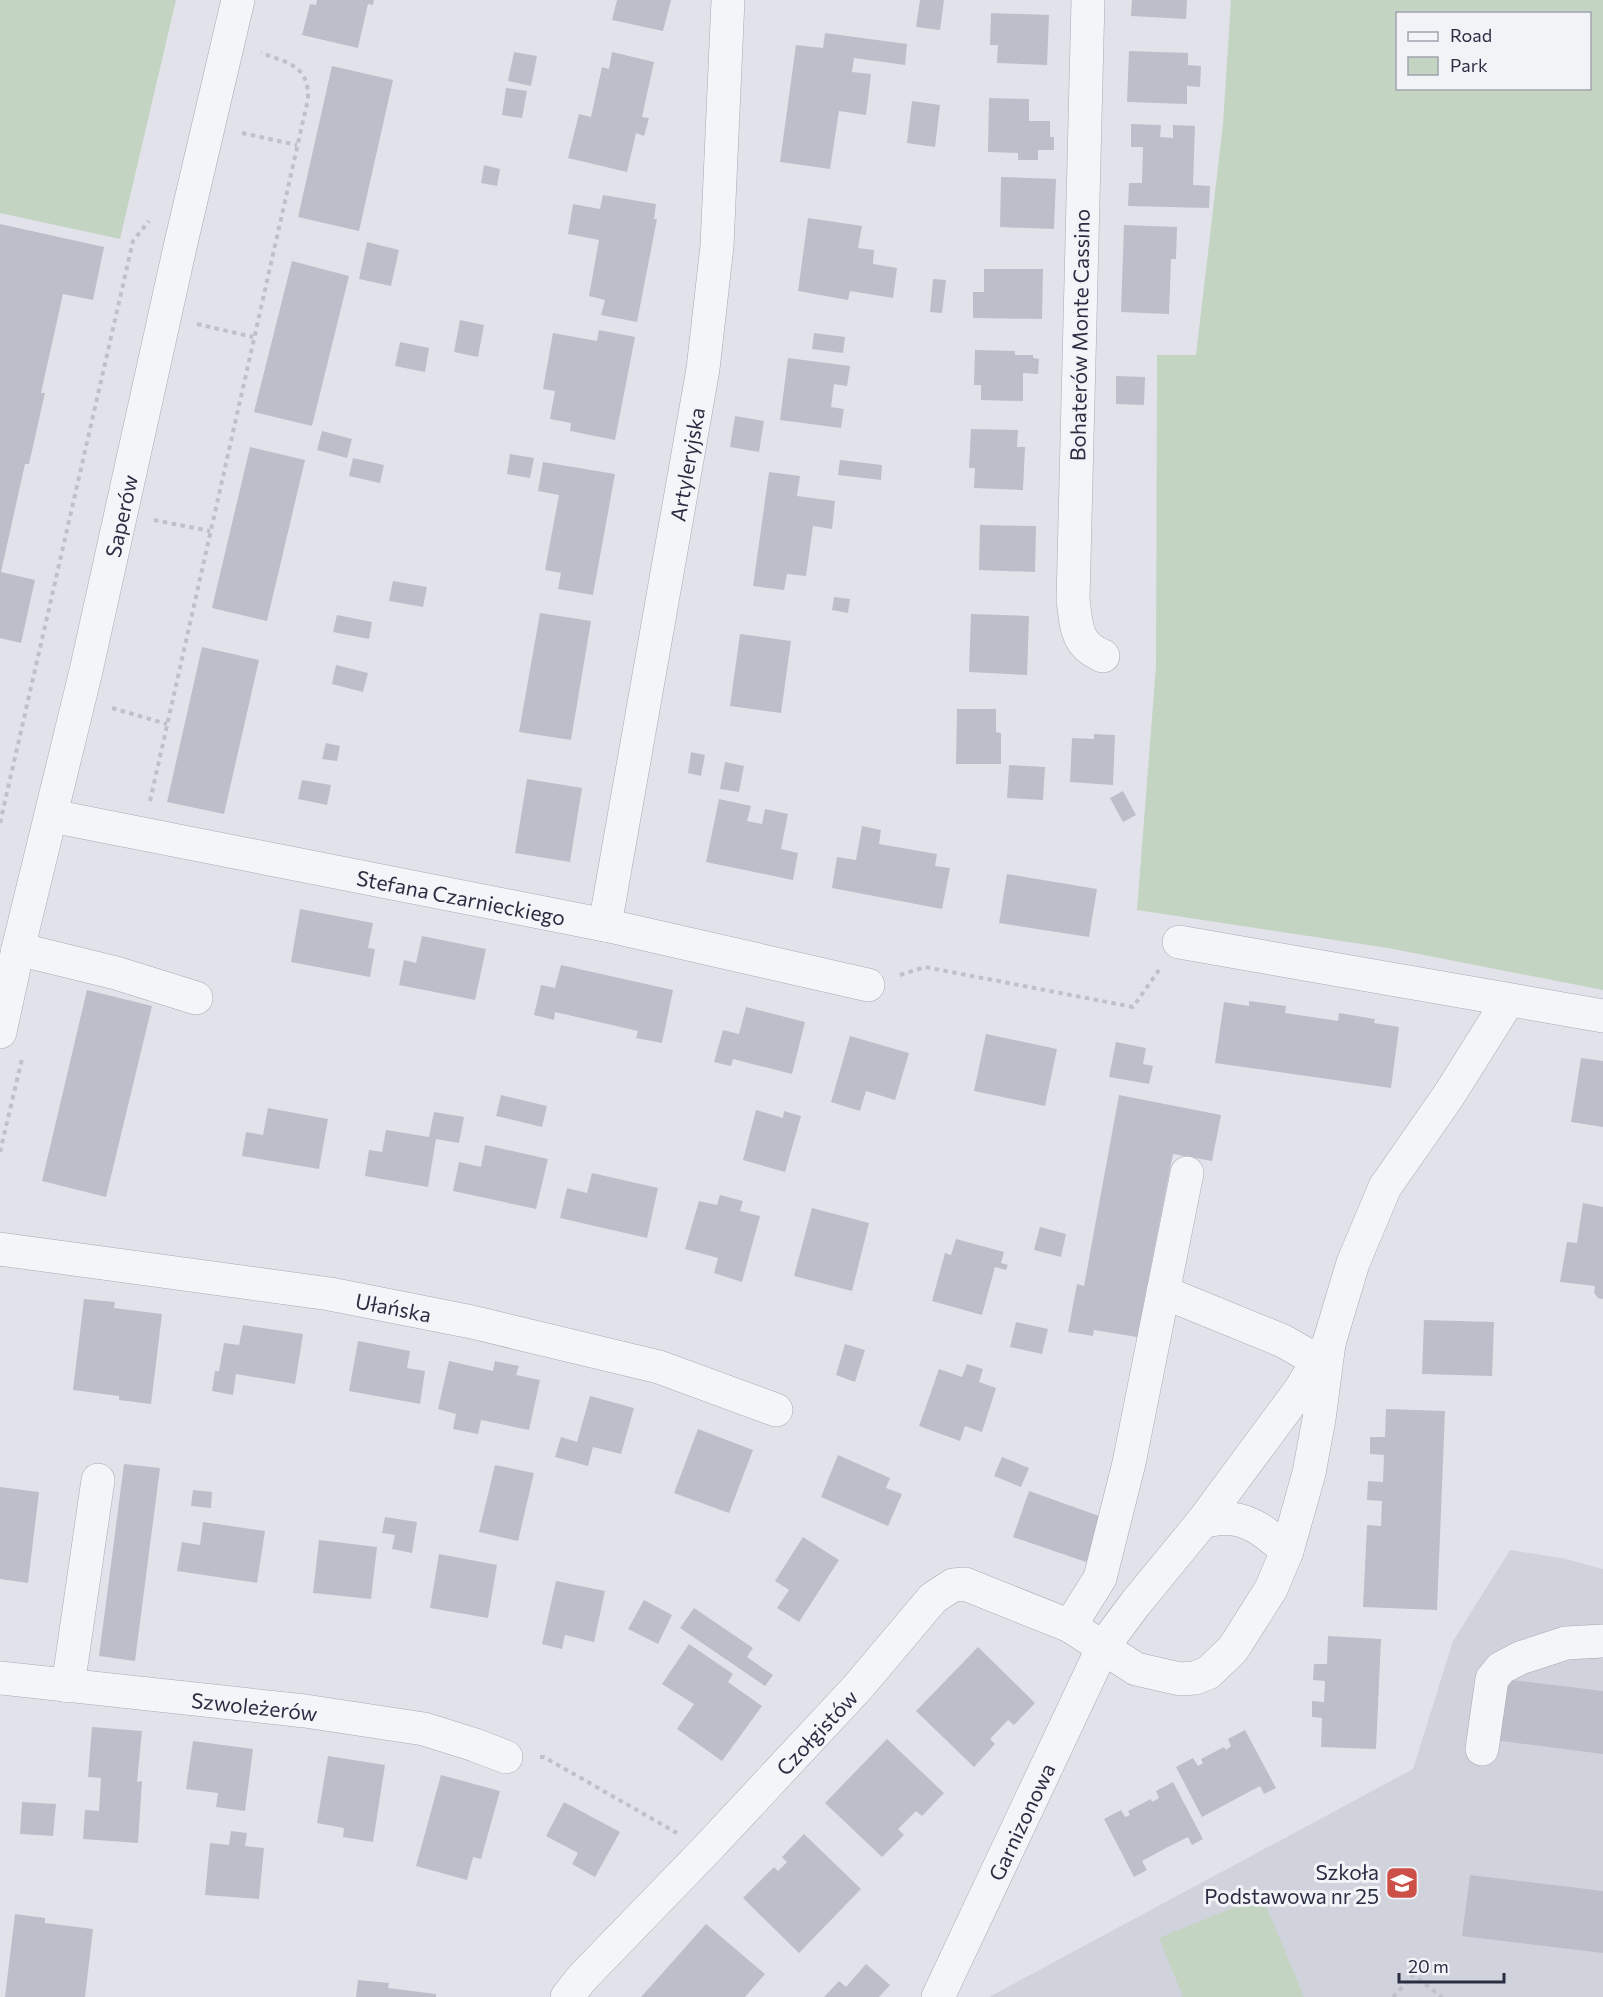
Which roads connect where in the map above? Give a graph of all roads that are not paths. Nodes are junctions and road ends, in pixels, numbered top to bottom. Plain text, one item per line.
1 (238, 0) edge
2 (728, 0) edge
3 (1088, 0) edge
4 (1103, 656) dead end
5 (51, 816) junction
6 (604, 925) junction
7 (1179, 942) road end
8 (18, 949) junction
9 (868, 985) road end
10 (196, 998) dead end
11 (1508, 1000) junction
12 (1603, 1016) edge
13 (0, 1032) edge
14 (1187, 1173) dead end
15 (0, 1249) edge
16 (1163, 1292) junction
17 (1323, 1352) junction
18 (776, 1410) dead end
19 (98, 1480) dead end
20 (1203, 1521) junction
21 (1287, 1551) junction
22 (1070, 1626) junction
23 (1603, 1641) edge
24 (1103, 1647) junction
25 (0, 1678) edge
26 (68, 1686) junction
27 (1482, 1749) dead end
28 (506, 1757) road end
29 (567, 1997) edge
30 (938, 1997) edge

1 - 5 street, Saperów
2 - 6 street, Artyleryjska
3 - 4 street, Bohaterów Monte Cassino
5 - 6 street, Stefana Czarnieckiego
5 - 8 street, Saperów
6 - 9 street, Stefana Czarnieckiego
7 - 11 street
8 - 10 street
8 - 13 street, Saperów
11 - 12 street
11 - 17 street
14 - 16 street
15 - 18 street, Ułańska
16 - 17 street
16 - 22 street
17 - 20 street, Garnizonowa
17 - 21 street, Czołgistów
19 - 26 street
20 - 21 street
20 - 24 street, Garnizonowa
21 - 24 street, Czołgistów
22 - 24 street, Czołgistów
22 - 29 street, Czołgistów
23 - 27 street
24 - 30 street, Garnizonowa
25 - 26 street, Szwoleżerów
26 - 28 street, Szwoleżerów

